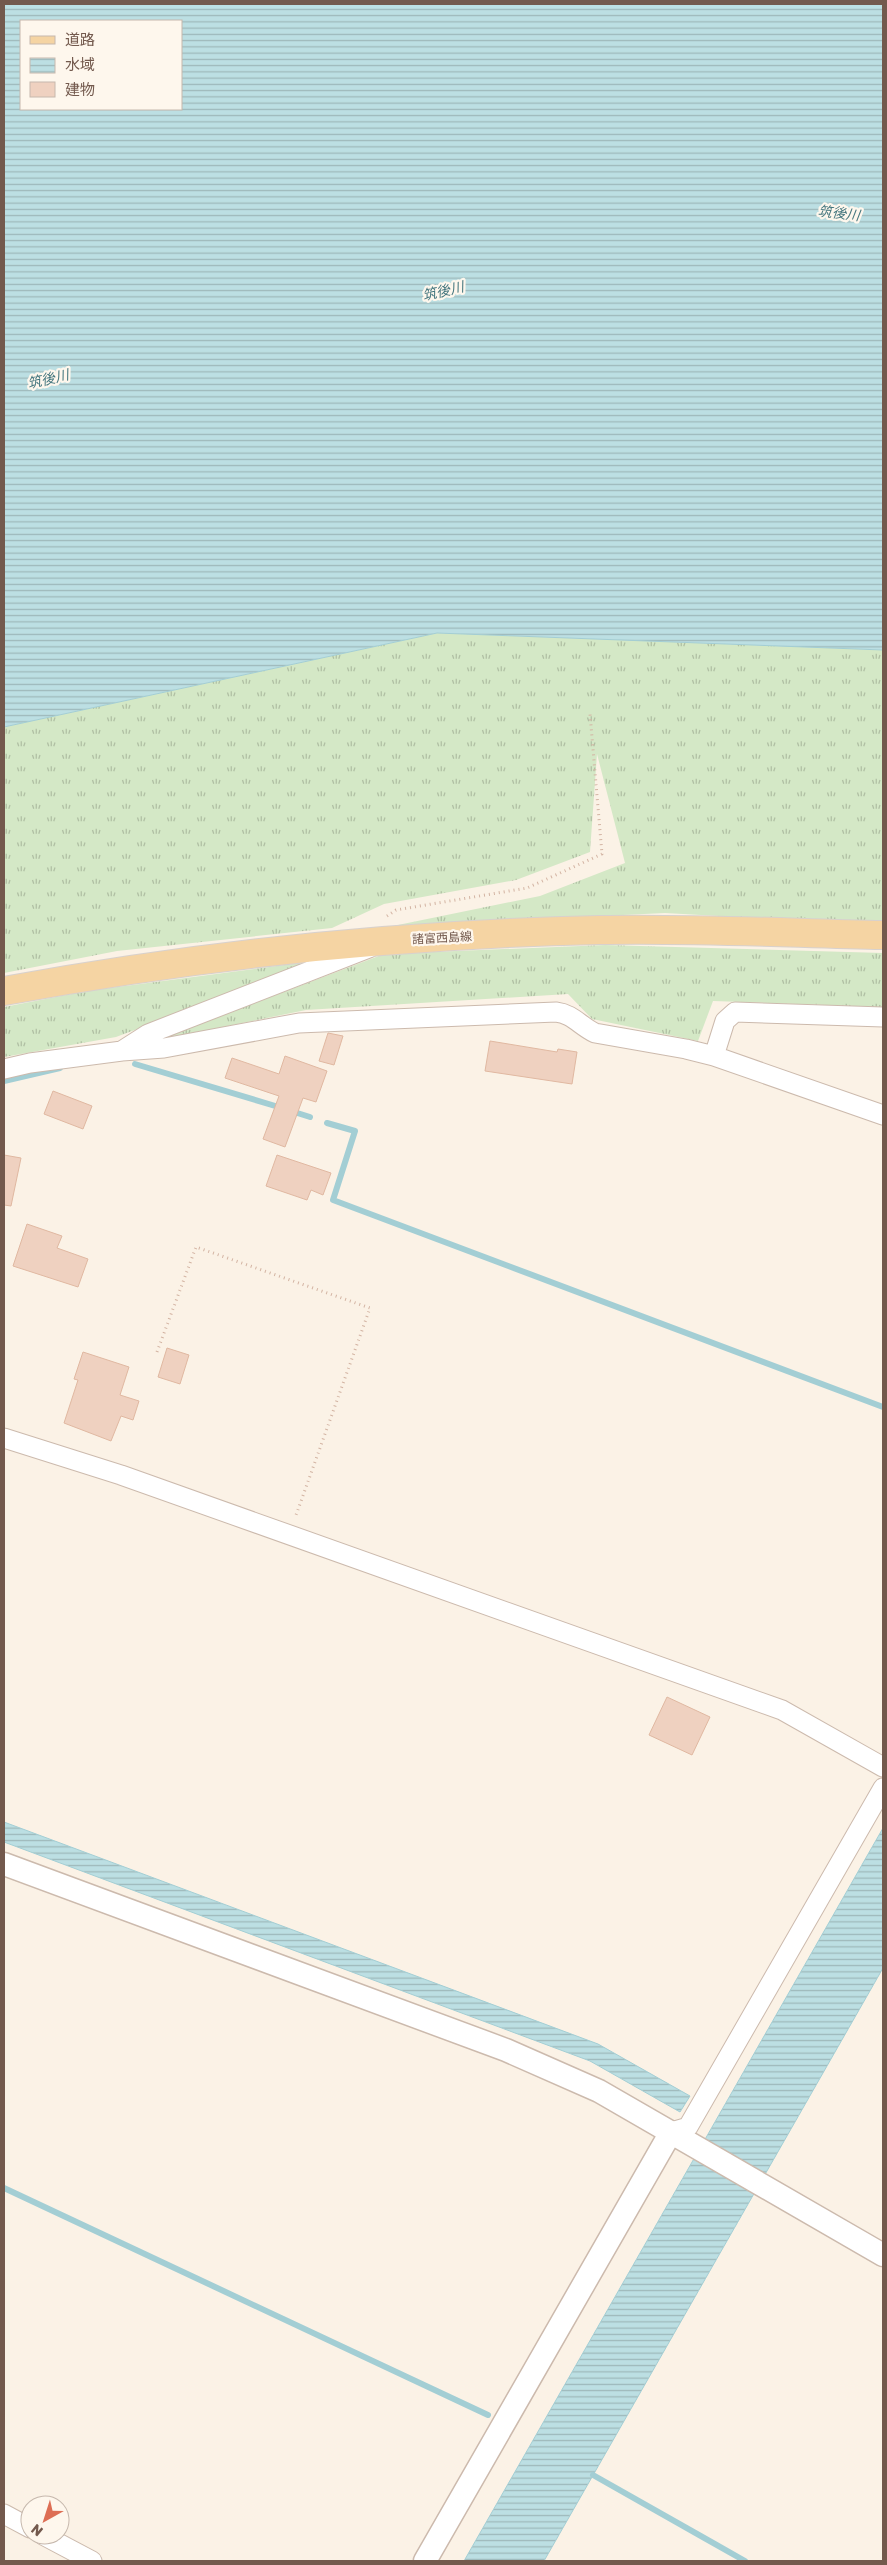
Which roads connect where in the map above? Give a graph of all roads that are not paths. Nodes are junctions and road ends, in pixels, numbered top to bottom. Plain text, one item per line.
1 (883, 935) edge
2 (374, 941) junction
3 (4, 991) edge
4 (883, 1017) edge
5 (122, 1051) junction
6 (714, 1056) junction
7 (4, 1069) edge
8 (883, 1115) edge
9 (4, 1438) edge
10 (883, 1767) edge
11 (883, 1788) edge
12 (4, 1864) edge
13 (672, 2132) junction
14 (883, 2255) edge
15 (4, 2514) edge
16 (20, 2523) edge
17 (62, 2545) edge
18 (92, 2561) edge
19 (425, 2561) edge

1 - 2 main road, 諸富西島線
2 - 3 main road, 諸富西島線
2 - 5 street
4 - 6 street
5 - 6 street
5 - 7 street
6 - 8 street
9 - 10 street
11 - 13 street
12 - 13 street
13 - 14 street
13 - 19 street
15 - 16 street
17 - 18 street

